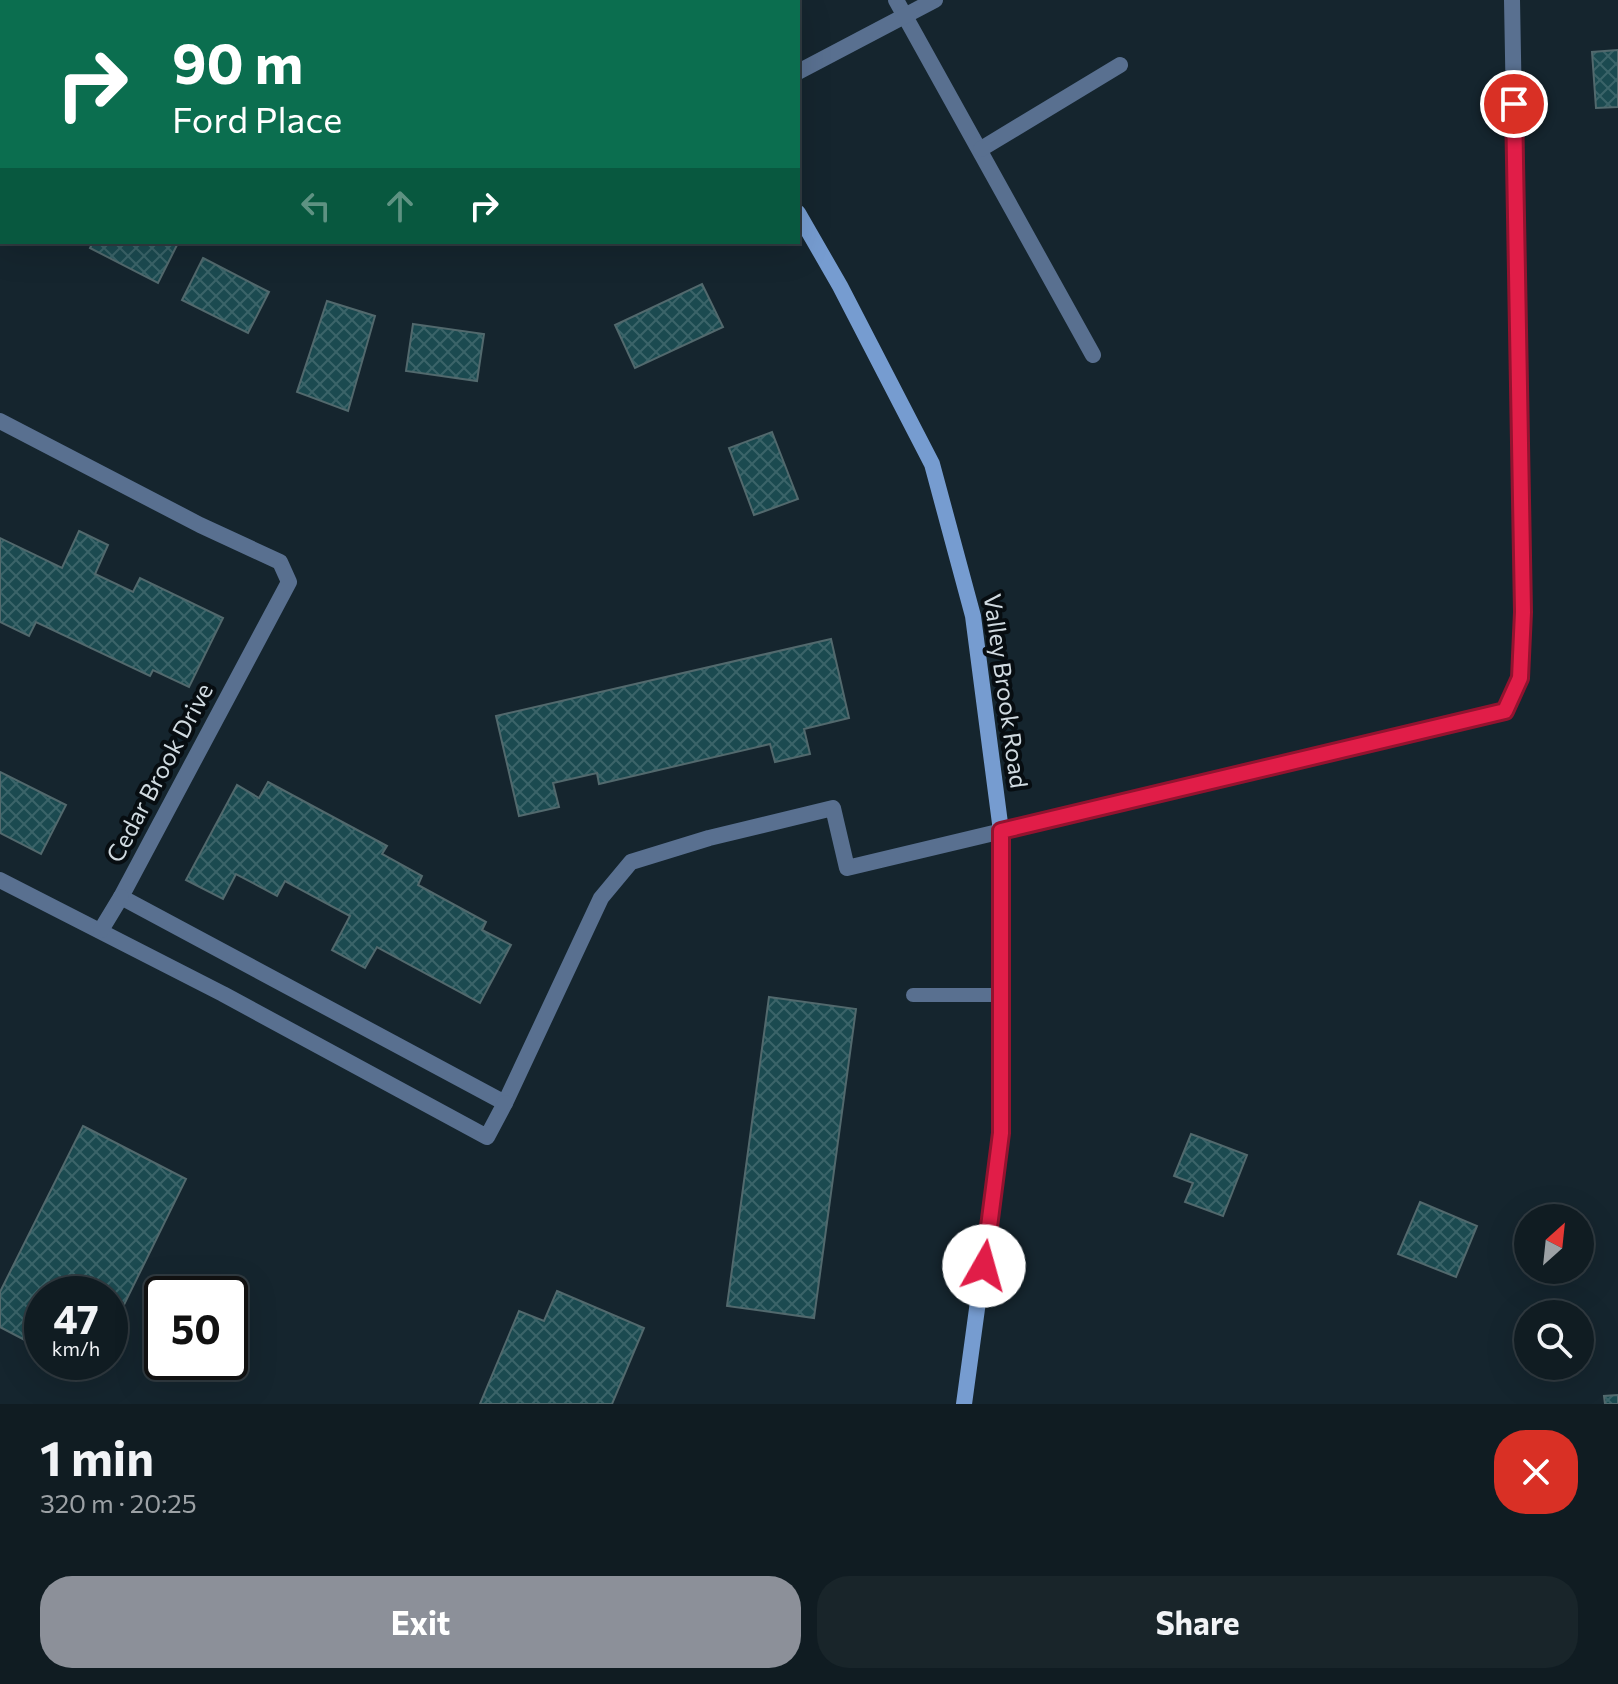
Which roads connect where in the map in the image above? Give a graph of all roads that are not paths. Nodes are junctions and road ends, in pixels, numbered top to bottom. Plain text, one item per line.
1 (896, 0) edge
2 (935, 0) edge
3 (1512, 0) edge
4 (906, 17) junction
5 (1120, 65) dead end
6 (800, 71) edge
7 (981, 149) junction
8 (800, 216) edge
9 (1093, 355) dead end
10 (0, 421) edge
11 (1001, 831) junction
12 (0, 880) edge
13 (121, 897) junction
14 (101, 930) junction
15 (913, 995) dead end
16 (1001, 995) junction
17 (505, 1103) junction
18 (964, 1404) edge

1 - 4 street
2 - 4 street
3 - 11 street
4 - 6 street
4 - 7 street
5 - 7 street
7 - 9 street
8 - 11 main road, Valley Brook Road
10 - 13 street, Cedar Brook Drive
11 - 16 main road, Valley Brook Road
11 - 17 street
12 - 14 street
13 - 14 street
13 - 17 street, Cedar Brook Drive
14 - 17 street
15 - 16 lane
16 - 18 main road, Valley Brook Road

